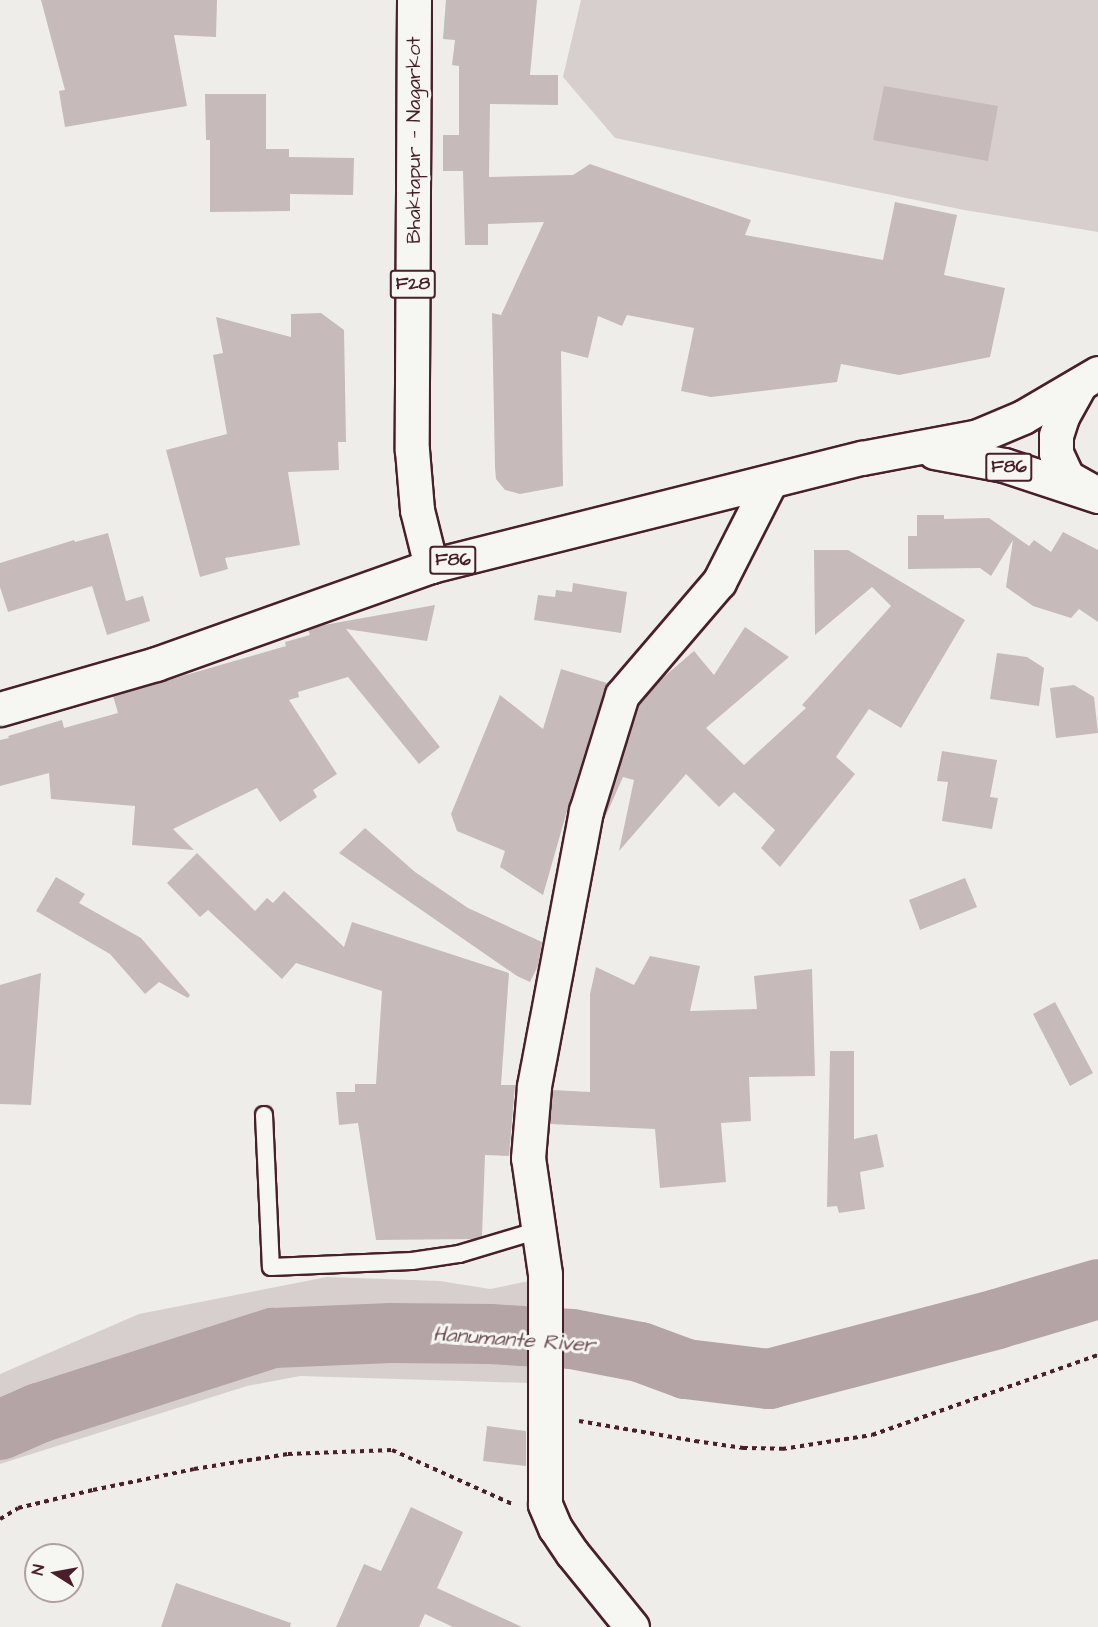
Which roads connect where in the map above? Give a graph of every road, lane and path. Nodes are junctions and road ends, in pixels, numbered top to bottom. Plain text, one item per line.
1 (414, 0) edge
2 (1088, 380) edge
3 (917, 449) junction
4 (770, 482) junction
5 (1098, 496) edge
6 (431, 566) junction
7 (0, 709) edge
8 (264, 1115) dead end
9 (539, 1230) junction
10 (1098, 1355) edge
11 (543, 1409) junction
12 (0, 1519) edge
13 (555, 1528) junction
14 (632, 1627) edge

1 - 6 main road, Bhaktapur — Nagarkot / F28
2 - 3 main road
2 - 5 main road
3 - 4 main road, F86
3 - 5 main road, F86
4 - 6 main road, F86
4 - 9 main road
6 - 7 main road, F86
8 - 9 lane
9 - 11 main road
10 - 11 path
11 - 13 main road
12 - 13 path
13 - 14 main road

